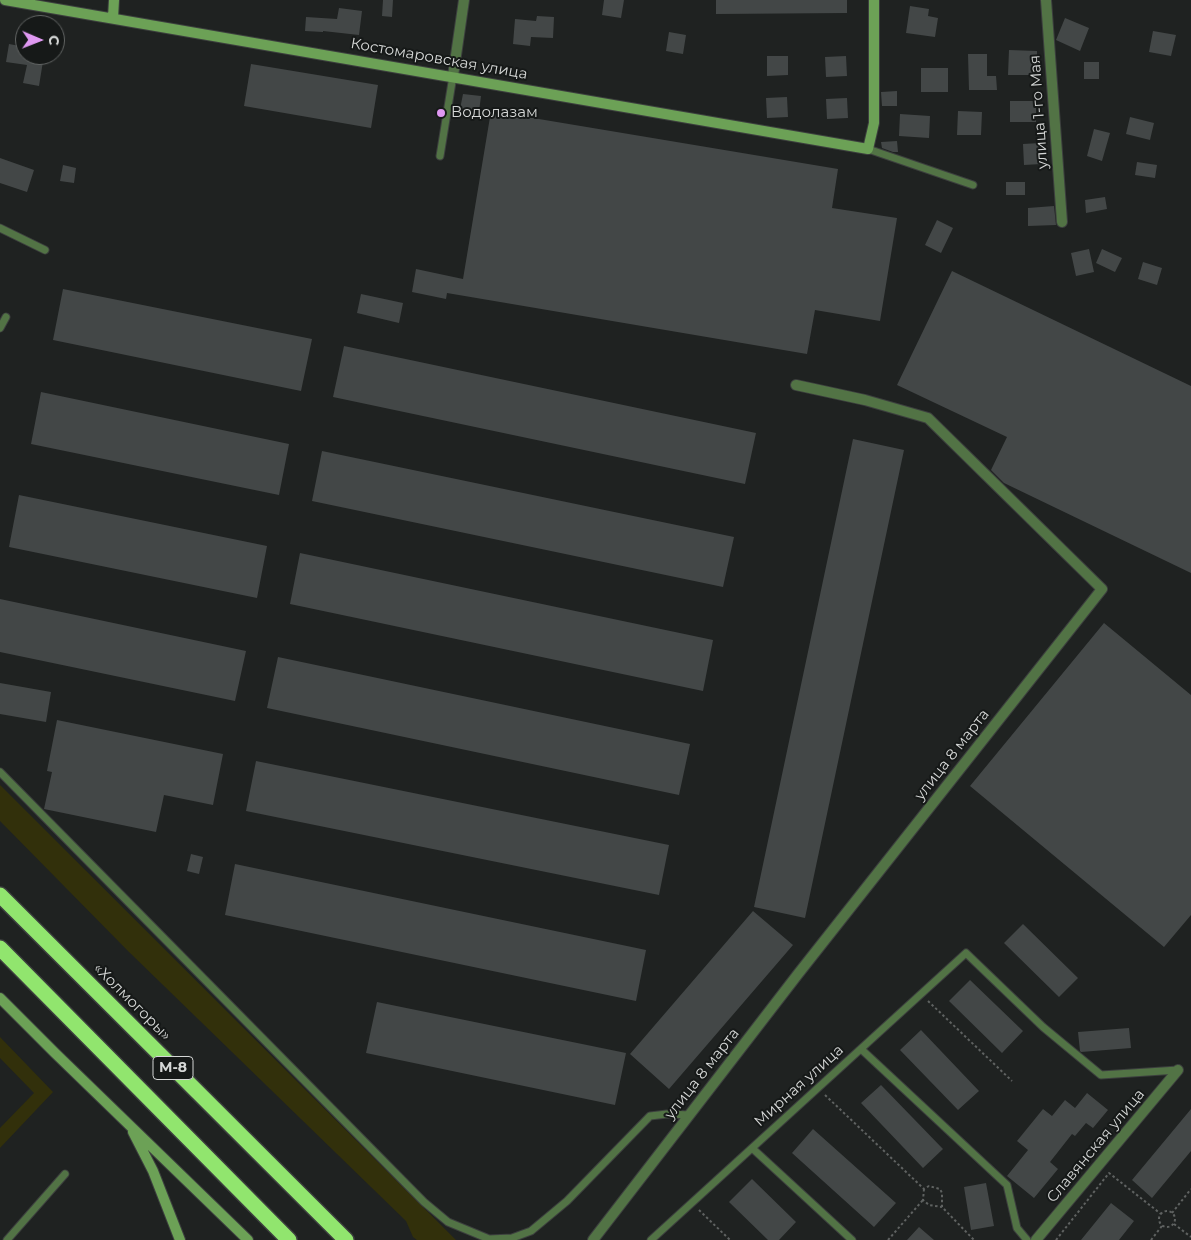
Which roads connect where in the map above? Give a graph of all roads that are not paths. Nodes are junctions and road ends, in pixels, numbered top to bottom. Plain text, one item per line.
1 (5, 0) edge
2 (114, 0) edge
3 (464, 0) edge
4 (874, 0) edge
5 (1046, 0) edge
6 (114, 18) junction
7 (453, 76) junction
8 (868, 149) junction
9 (440, 156) dead end
10 (974, 185) dead end
11 (1062, 222) dead end
12 (0, 228) edge
13 (45, 250) dead end
14 (6, 317) dead end
15 (0, 328) edge
16 (796, 385) dead end
17 (0, 772) edge
18 (0, 896) edge
19 (0, 948) edge
20 (0, 998) edge
21 (861, 1049) junction
22 (1178, 1070) joint
23 (690, 1115) junction
24 (129, 1125) junction
25 (752, 1148) junction
26 (65, 1174) dead end
27 (7, 1240) edge
28 (180, 1240) edge
29 (248, 1240) edge
30 (289, 1240) edge
31 (346, 1240) edge
32 (593, 1240) edge
33 (651, 1240) edge
34 (852, 1240) edge
35 (1027, 1240) edge
36 (1036, 1240) edge

1 - 6 street, Костомаровская улица
2 - 6 street
3 - 7 street
4 - 8 street
5 - 11 street, улица 1-го Мая
6 - 7 street, Костомаровская улица
7 - 8 street, Костомаровская улица
7 - 9 lane
8 - 10 lane
12 - 13 lane
14 - 15 lane
16 - 23 street, улица 8 марта
17 - 23 lane
18 - 31 highway, «Холмогоры» / М-8
19 - 30 highway, М-8
20 - 24 street
21 - 22 lane, Мирная улица
21 - 25 lane, Мирная улица
21 - 35 lane
22 - 36 street, Славянская улица
23 - 32 street, улица 8 марта
24 - 28 street
24 - 29 street
25 - 33 lane, Мирная улица
25 - 34 lane
26 - 27 lane

